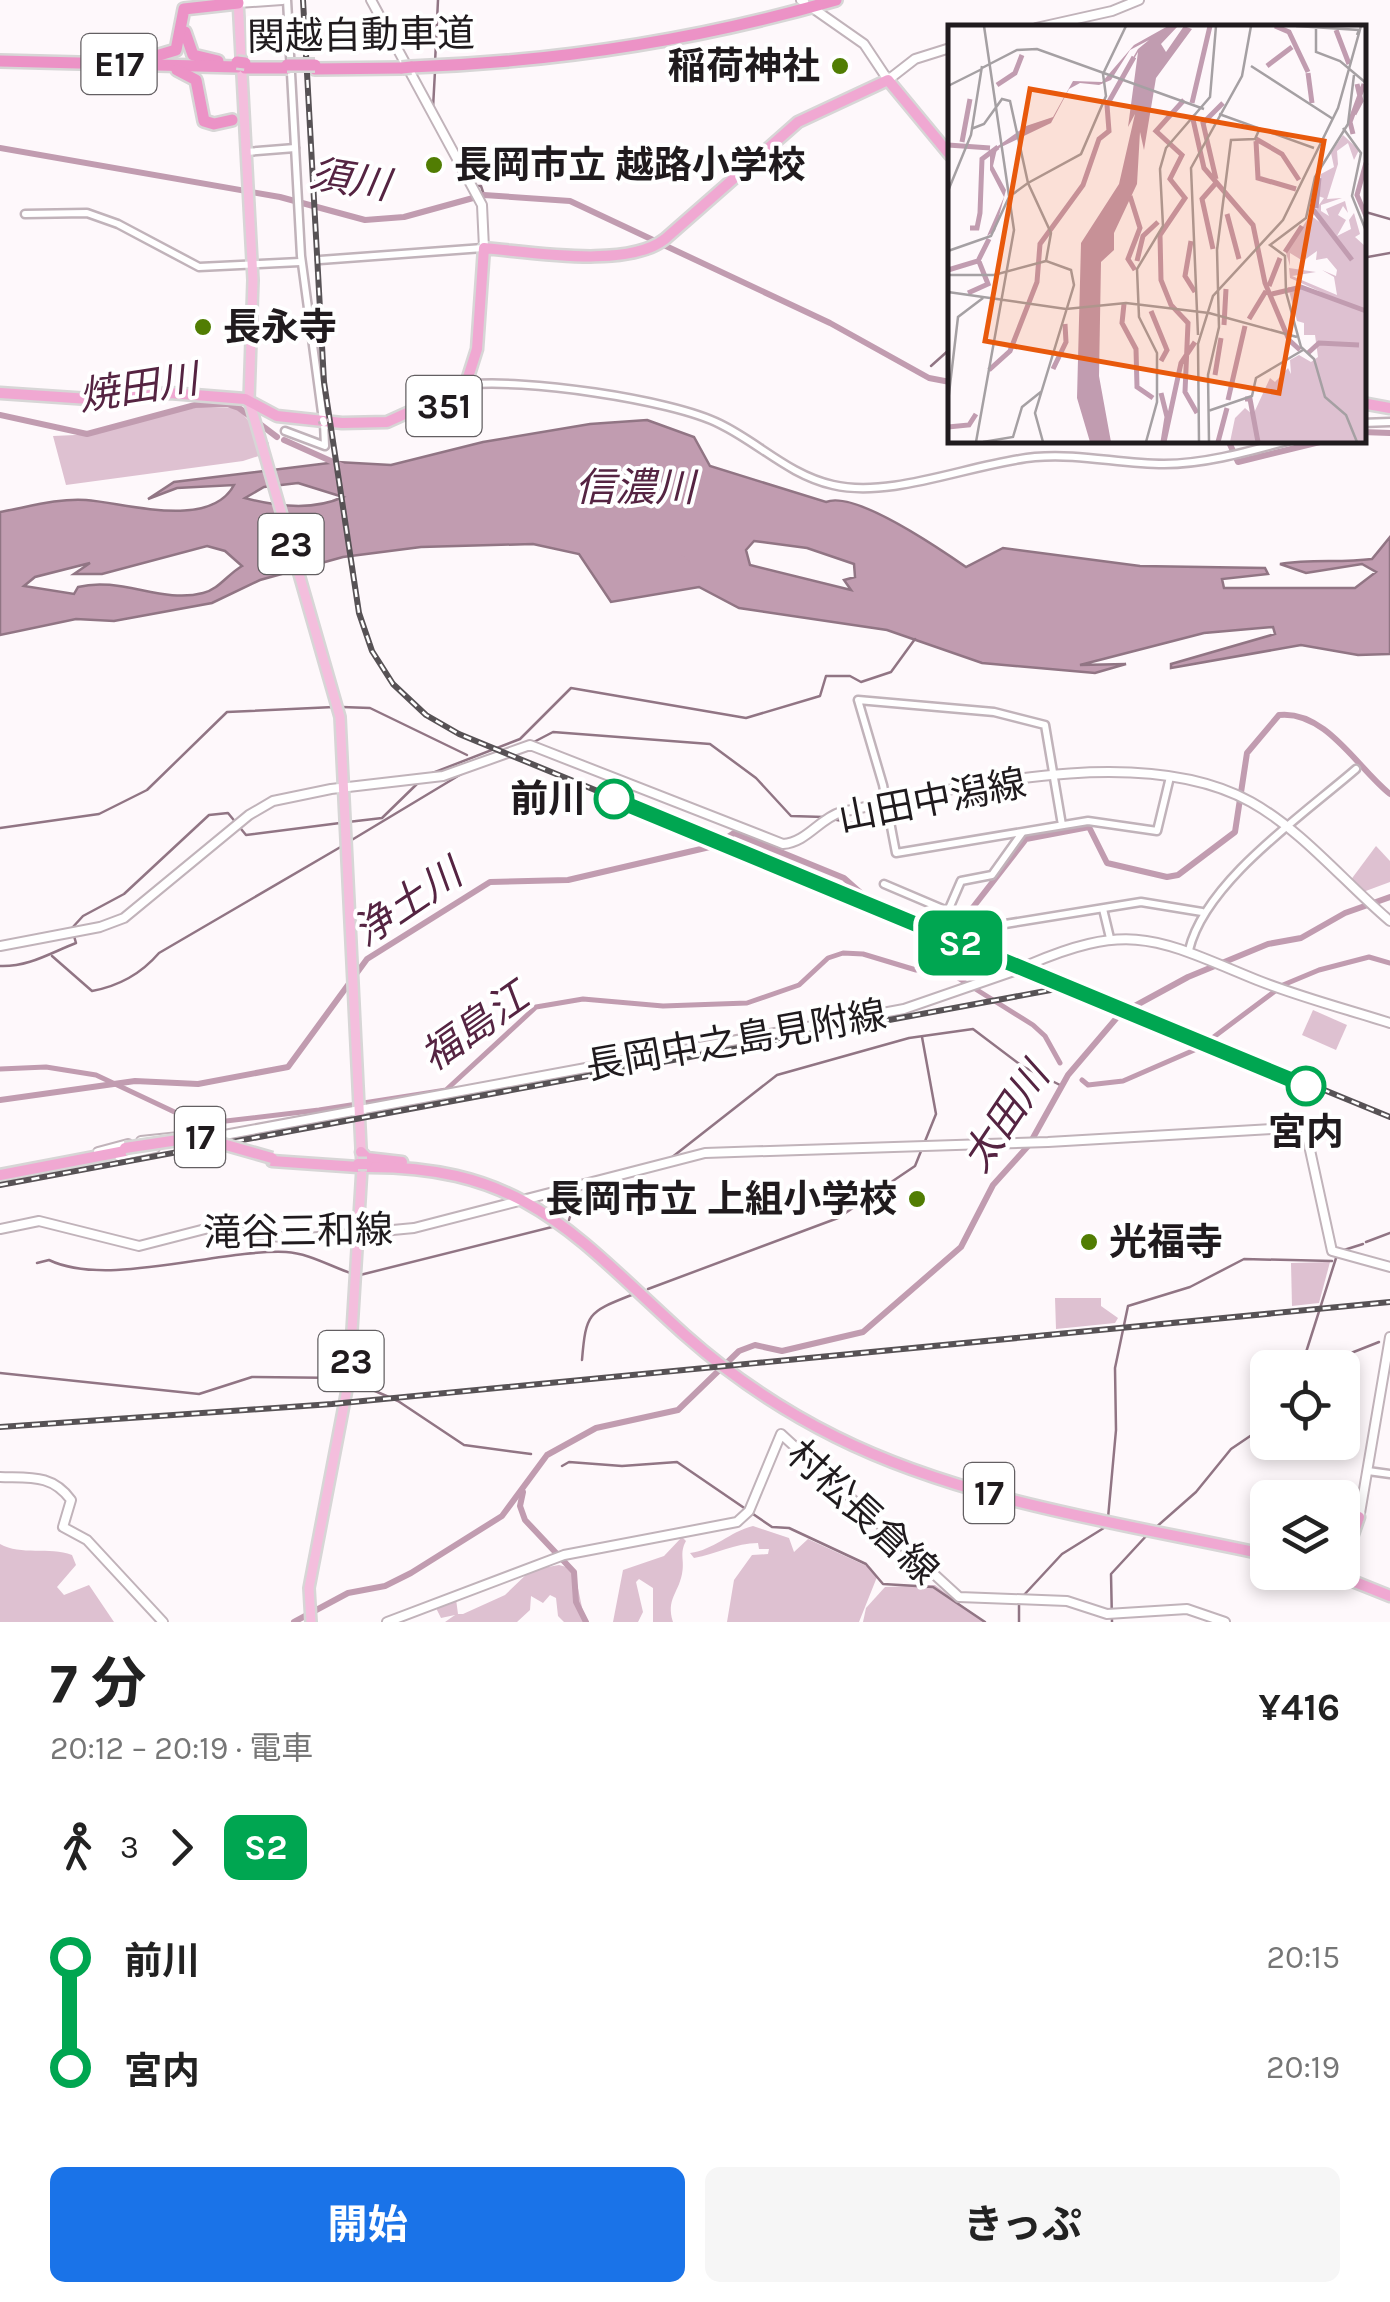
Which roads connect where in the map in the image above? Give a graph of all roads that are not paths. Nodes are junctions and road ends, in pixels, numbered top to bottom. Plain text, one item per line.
1 (284, 0) edge
2 (371, 0) edge
3 (836, 0) edge
4 (1139, 0) edge
5 (274, 1) edge
6 (238, 2) edge
7 (819, 4) edge
8 (208, 5) junction
9 (1049, 25) edge
10 (622, 46) junction
11 (948, 49) edge
12 (0, 59) edge
13 (103, 62) junction
14 (241, 66) junction
15 (888, 80) junction
16 (238, 120) junction
17 (295, 148) junction
18 (246, 152) junction
19 (948, 153) edge
20 (25, 214) dead end
21 (484, 248) junction
22 (252, 265) junction
23 (466, 385) junction
24 (0, 393) edge
25 (249, 400) junction
26 (1365, 404) edge
27 (1390, 408) edge
28 (1390, 422) edge
29 (1365, 423) edge
30 (285, 431) dead end
31 (1283, 442) edge
32 (1356, 769) dead end
33 (1054, 776) junction
34 (1170, 777) junction
35 (344, 787) junction
36 (886, 804) junction
37 (1062, 824) junction
38 (1287, 830) junction
39 (1023, 832) junction
40 (884, 884) dead end
41 (1103, 909) junction
42 (948, 911) junction
43 (1202, 912) junction
44 (1386, 918) edge
45 (1110, 938) junction
46 (0, 946) edge
47 (1189, 950) junction
48 (1390, 1023) edge
49 (359, 1106) junction
50 (62, 1162) junction
51 (367, 1165) junction
52 (435, 1169) junction
53 (0, 1174) edge
54 (461, 1175) junction
55 (542, 1194) junction
56 (526, 1199) junction
57 (509, 1203) junction
58 (0, 1229) edge
59 (359, 1233) junction
60 (589, 1241) junction
61 (1390, 1267) edge
62 (1390, 1337) edge
63 (710, 1354) junction
64 (1368, 1471) junction
65 (1390, 1474) edge
66 (0, 1477) edge
67 (1360, 1512) edge
68 (1250, 1550) edge
69 (1360, 1580) edge
70 (1390, 1594) edge
71 (311, 1617) edge
72 (163, 1622) edge
73 (387, 1622) edge
74 (1225, 1622) edge

1 - 5 main road
1 - 17 street
2 - 21 main road
3 - 10 highway, 関越自動車道
4 - 9 main road
5 - 6 main road
6 - 8 highway
6 - 16 main road, 23
7 - 10 highway, 関越自動車道
7 - 15 main road
8 - 13 highway
8 - 14 highway
10 - 14 highway, 関越自動車道, bridge
11 - 15 main road
12 - 13 highway, 関越自動車道 / E17
13 - 14 highway, 関越自動車道 / E17
13 - 16 highway
14 - 16 highway
15 - 19 highway
15 - 21 highway
16 - 18 main road, 23
17 - 18 street
17 - 30 street
18 - 22 main road, 23
20 - 22 street
21 - 22 street
21 - 23 highway, 351
22 - 25 main road, 23
23 - 25 highway, 351
23 - 31 street
24 - 25 highway, 351
25 - 35 main road, 23
26 - 27 highway
28 - 29 street
32 - 38 street
33 - 34 main road, 山田中潟線
33 - 36 main road, 山田中潟線
33 - 36 street
33 - 37 street
34 - 37 street
34 - 38 main road, 山田中潟線
35 - 36 main road, 山田中潟線
35 - 46 main road, 山田中潟線
35 - 49 main road, 23
36 - 39 street
37 - 39 street
38 - 43 street
38 - 44 main road, 山田中潟線
39 - 42 street
40 - 42 street
41 - 42 street
41 - 43 street
41 - 45 street
43 - 47 street
45 - 47 main road, 長岡中之島見附線
45 - 49 main road, 長岡中之島見附線, bridge
47 - 48 main road, 長岡中之島見附線
49 - 50 main road, 長岡中之島見附線
49 - 51 main road, 23
50 - 51 highway, 17, bridge
50 - 53 highway, 17
51 - 52 highway
51 - 52 highway
51 - 59 main road, 23
52 - 54 highway
54 - 56 highway, 17
54 - 57 highway
55 - 56 main road, 滝谷三和線
55 - 60 highway
55 - 61 main road, 滝谷三和線
56 - 57 main road, 滝谷三和線
56 - 60 highway, 17
56 - 63 highway, 17
57 - 59 main road, 滝谷三和線
58 - 59 main road, 滝谷三和線
59 - 71 main road, 23
60 - 63 highway, 17
62 - 64 main road
63 - 68 highway, 17
64 - 65 street
64 - 67 main road
66 - 72 main road
69 - 70 highway
73 - 74 main road, 村松長倉線

